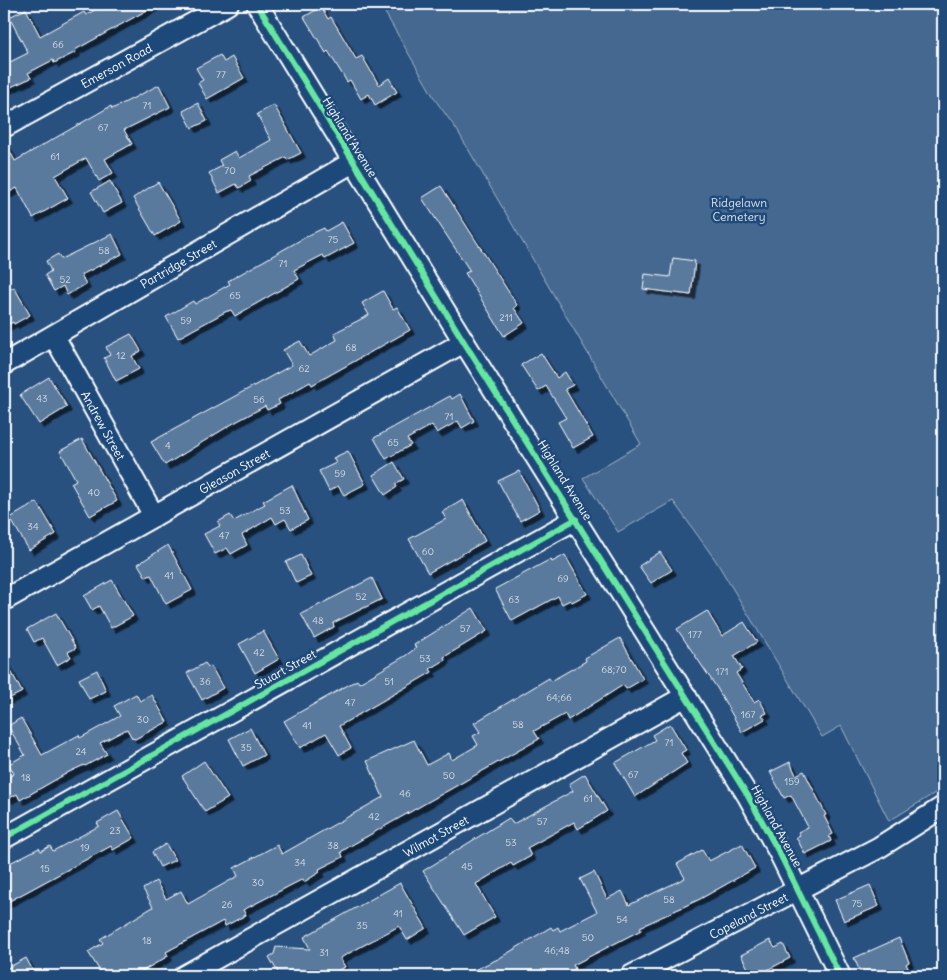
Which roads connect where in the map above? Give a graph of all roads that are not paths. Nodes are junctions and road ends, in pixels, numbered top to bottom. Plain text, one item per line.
1 (228, 4) edge
2 (257, 4) edge
3 (4, 127) edge
4 (353, 162) junction
5 (54, 336) junction
6 (464, 342) junction
7 (4, 364) edge
8 (154, 516) junction
9 (576, 519) junction
10 (4, 600) edge
11 (686, 696) junction
12 (943, 807) edge
13 (4, 838) edge
14 (798, 889) junction
15 (184, 976) edge
16 (631, 976) edge
17 (840, 976) edge

1 - 3 street, Emerson Road
2 - 4 street, Highland Avenue
4 - 5 street, Partridge Street
4 - 6 street, Highland Avenue
5 - 7 street, Partridge Street
5 - 8 street, Andrew Street
6 - 8 street, Gleason Street
6 - 9 street, Highland Avenue
8 - 10 street, Gleason Street
9 - 11 street, Highland Avenue
9 - 13 street, Stuart Street
11 - 14 street, Highland Avenue
11 - 15 street, Wilmot Street
12 - 14 street, Copeland Street
14 - 16 street, Copeland Street
14 - 17 street, Highland Avenue

